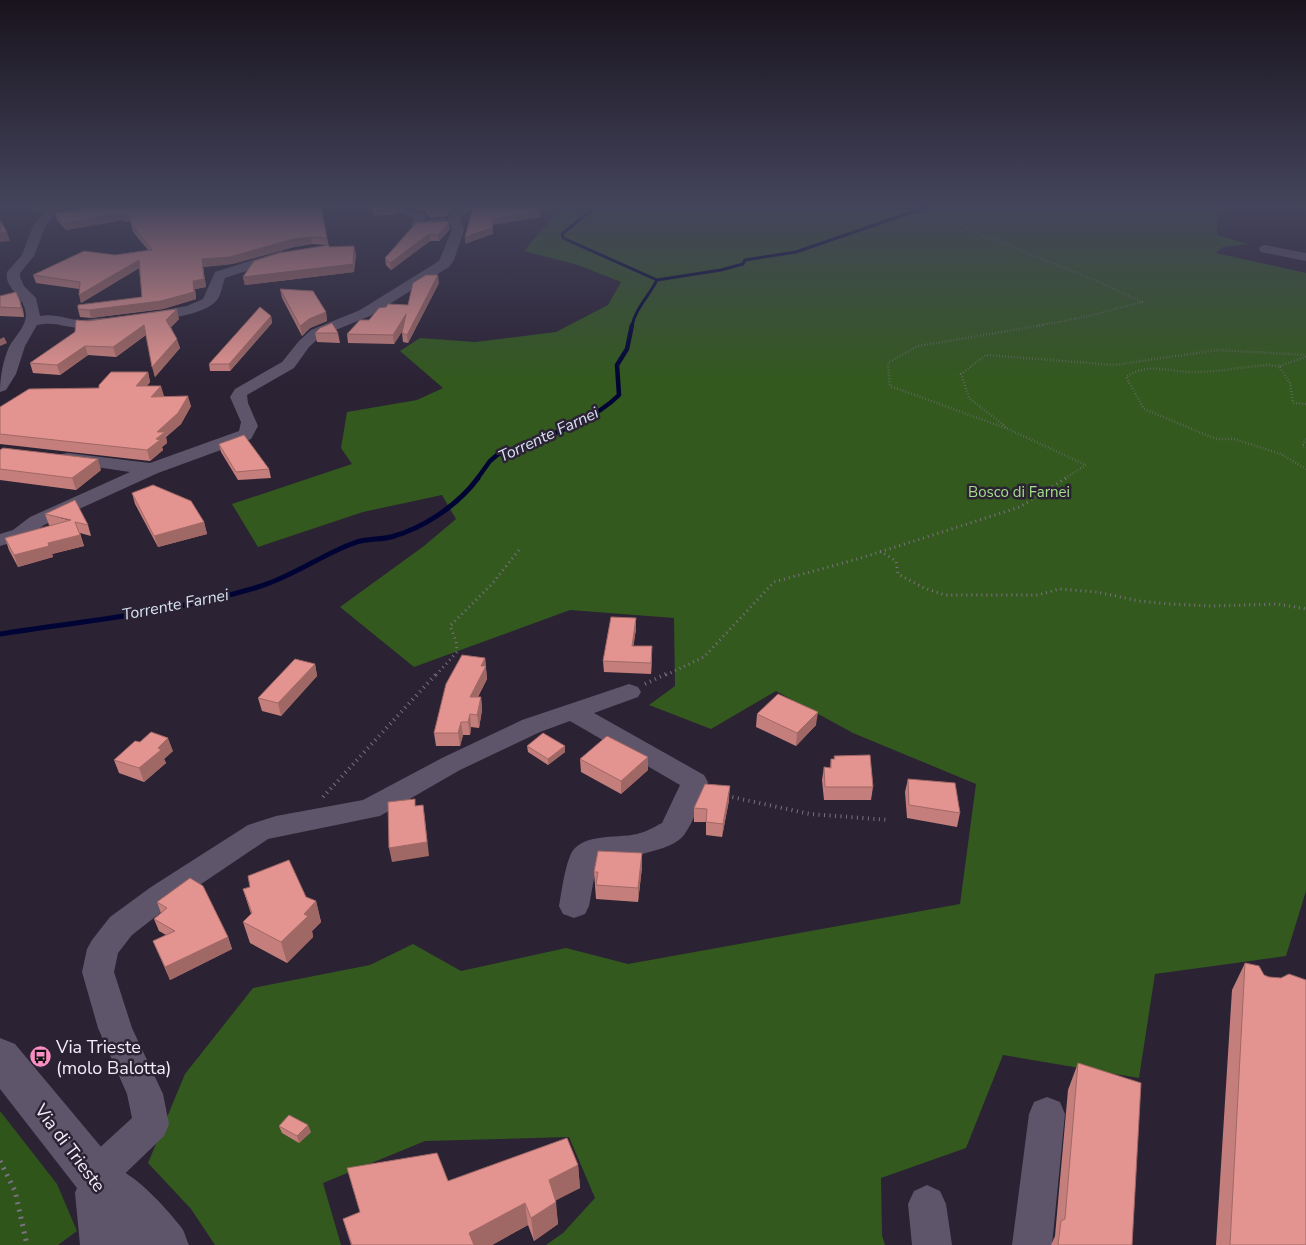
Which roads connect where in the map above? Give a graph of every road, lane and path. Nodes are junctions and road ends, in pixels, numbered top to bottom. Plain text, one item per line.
1 (20, 265) edge
2 (250, 265) edge
3 (442, 265) edge
4 (1058, 265) edge
5 (135, 318) edge
6 (116, 321) edge
7 (32, 322) junction
8 (1306, 356) edge
9 (1279, 366) junction
10 (0, 387) edge
11 (1306, 404) edge
12 (1008, 428) junction
13 (1306, 439) edge
14 (1306, 447) edge
15 (50, 456) edge
16 (151, 468) junction
17 (1306, 469) edge
18 (0, 540) edge
19 (519, 550) dead end
20 (883, 550) junction
21 (1306, 609) edge
22 (629, 692) joint
23 (571, 711) junction
24 (695, 782) junction
25 (888, 820) dead end
26 (301, 821) junction
27 (574, 906) dead end
28 (0, 1057) edge
29 (1047, 1114) dead end
30 (0, 1161) edge
31 (96, 1176) junction
32 (927, 1204) dead end
33 (27, 1245) edge
34 (104, 1245) edge
35 (131, 1245) edge
36 (165, 1245) edge
37 (932, 1245) edge
38 (1032, 1245) edge

1 - 7 street
2 - 5 street
3 - 16 street
4 - 12 path
6 - 7 street
7 - 10 street
8 - 9 path
8 - 12 path
9 - 11 path
9 - 17 path
12 - 20 path
13 - 14 path
15 - 16 street
16 - 18 street
19 - 26 path
20 - 21 path
20 - 22 path
22 - 23 street
23 - 24 street
23 - 26 street
24 - 25 path
24 - 27 street
26 - 31 street
28 - 31 main road, Via di Trieste
29 - 38 street
30 - 33 path
31 - 34 main road
31 - 35 main road, Via di Trieste
31 - 36 main road
32 - 37 street

